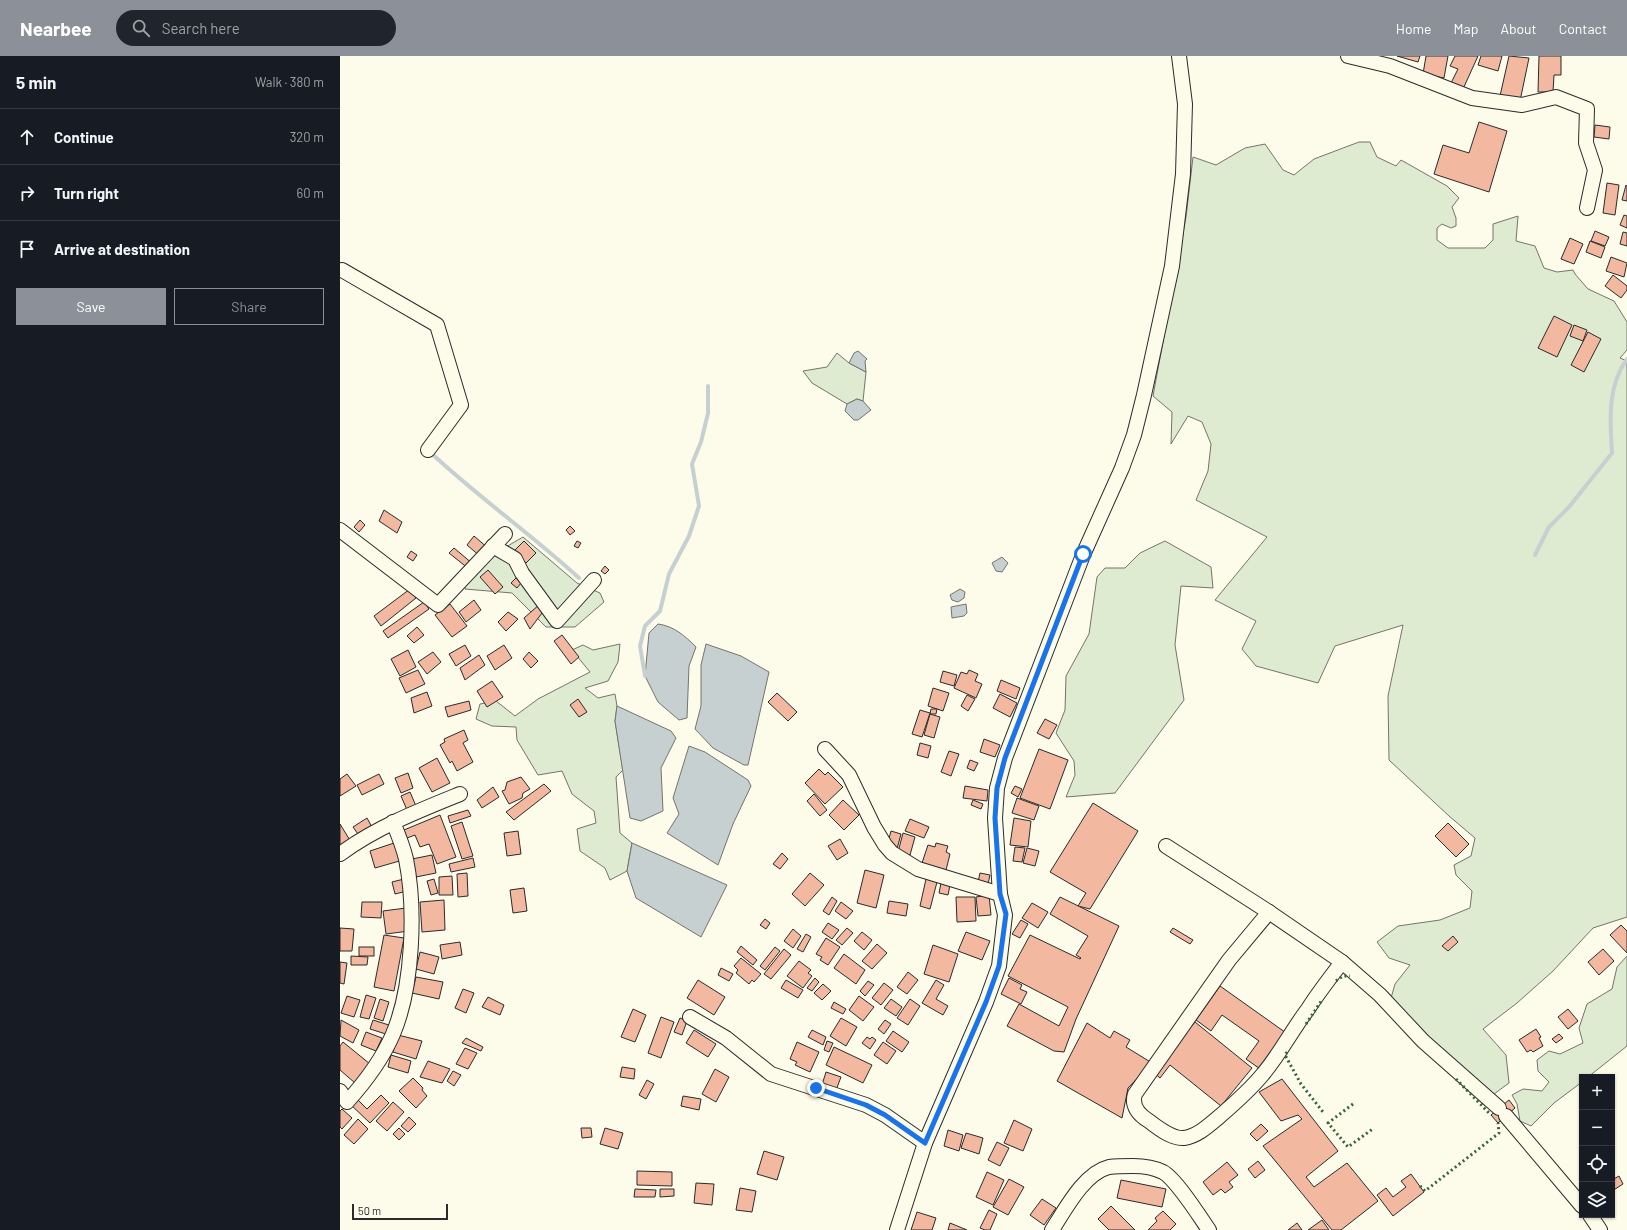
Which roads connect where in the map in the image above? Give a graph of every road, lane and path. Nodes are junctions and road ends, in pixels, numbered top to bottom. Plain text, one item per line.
1 (1179, 56) edge
2 (1348, 56) edge
3 (1587, 208) dead end
4 (342, 270) dead end
5 (428, 450) dead end
6 (340, 530) edge
7 (505, 534) dead end
8 (493, 546) junction
9 (594, 580) dead end
10 (825, 749) dead end
11 (460, 794) dead end
12 (394, 822) junction
13 (1166, 846) dead end
14 (340, 854) edge
15 (1000, 894) junction
16 (1269, 912) junction
17 (1342, 962) junction
18 (690, 1017) dead end
19 (340, 1091) edge
20 (925, 1143) junction
21 (1579, 1202) edge
22 (1592, 1218) edge
23 (897, 1230) edge
24 (1052, 1230) edge
25 (1209, 1230) edge
26 (1600, 1230) edge

1 - 15 street
2 - 3 street
4 - 5 street
6 - 8 street
7 - 8 street
8 - 9 street
10 - 15 street
11 - 12 street
12 - 14 street
12 - 19 street
13 - 16 street
15 - 20 street
16 - 17 street
16 - 17 street
17 - 21 street
18 - 20 street
20 - 23 street
22 - 26 street
24 - 25 street

